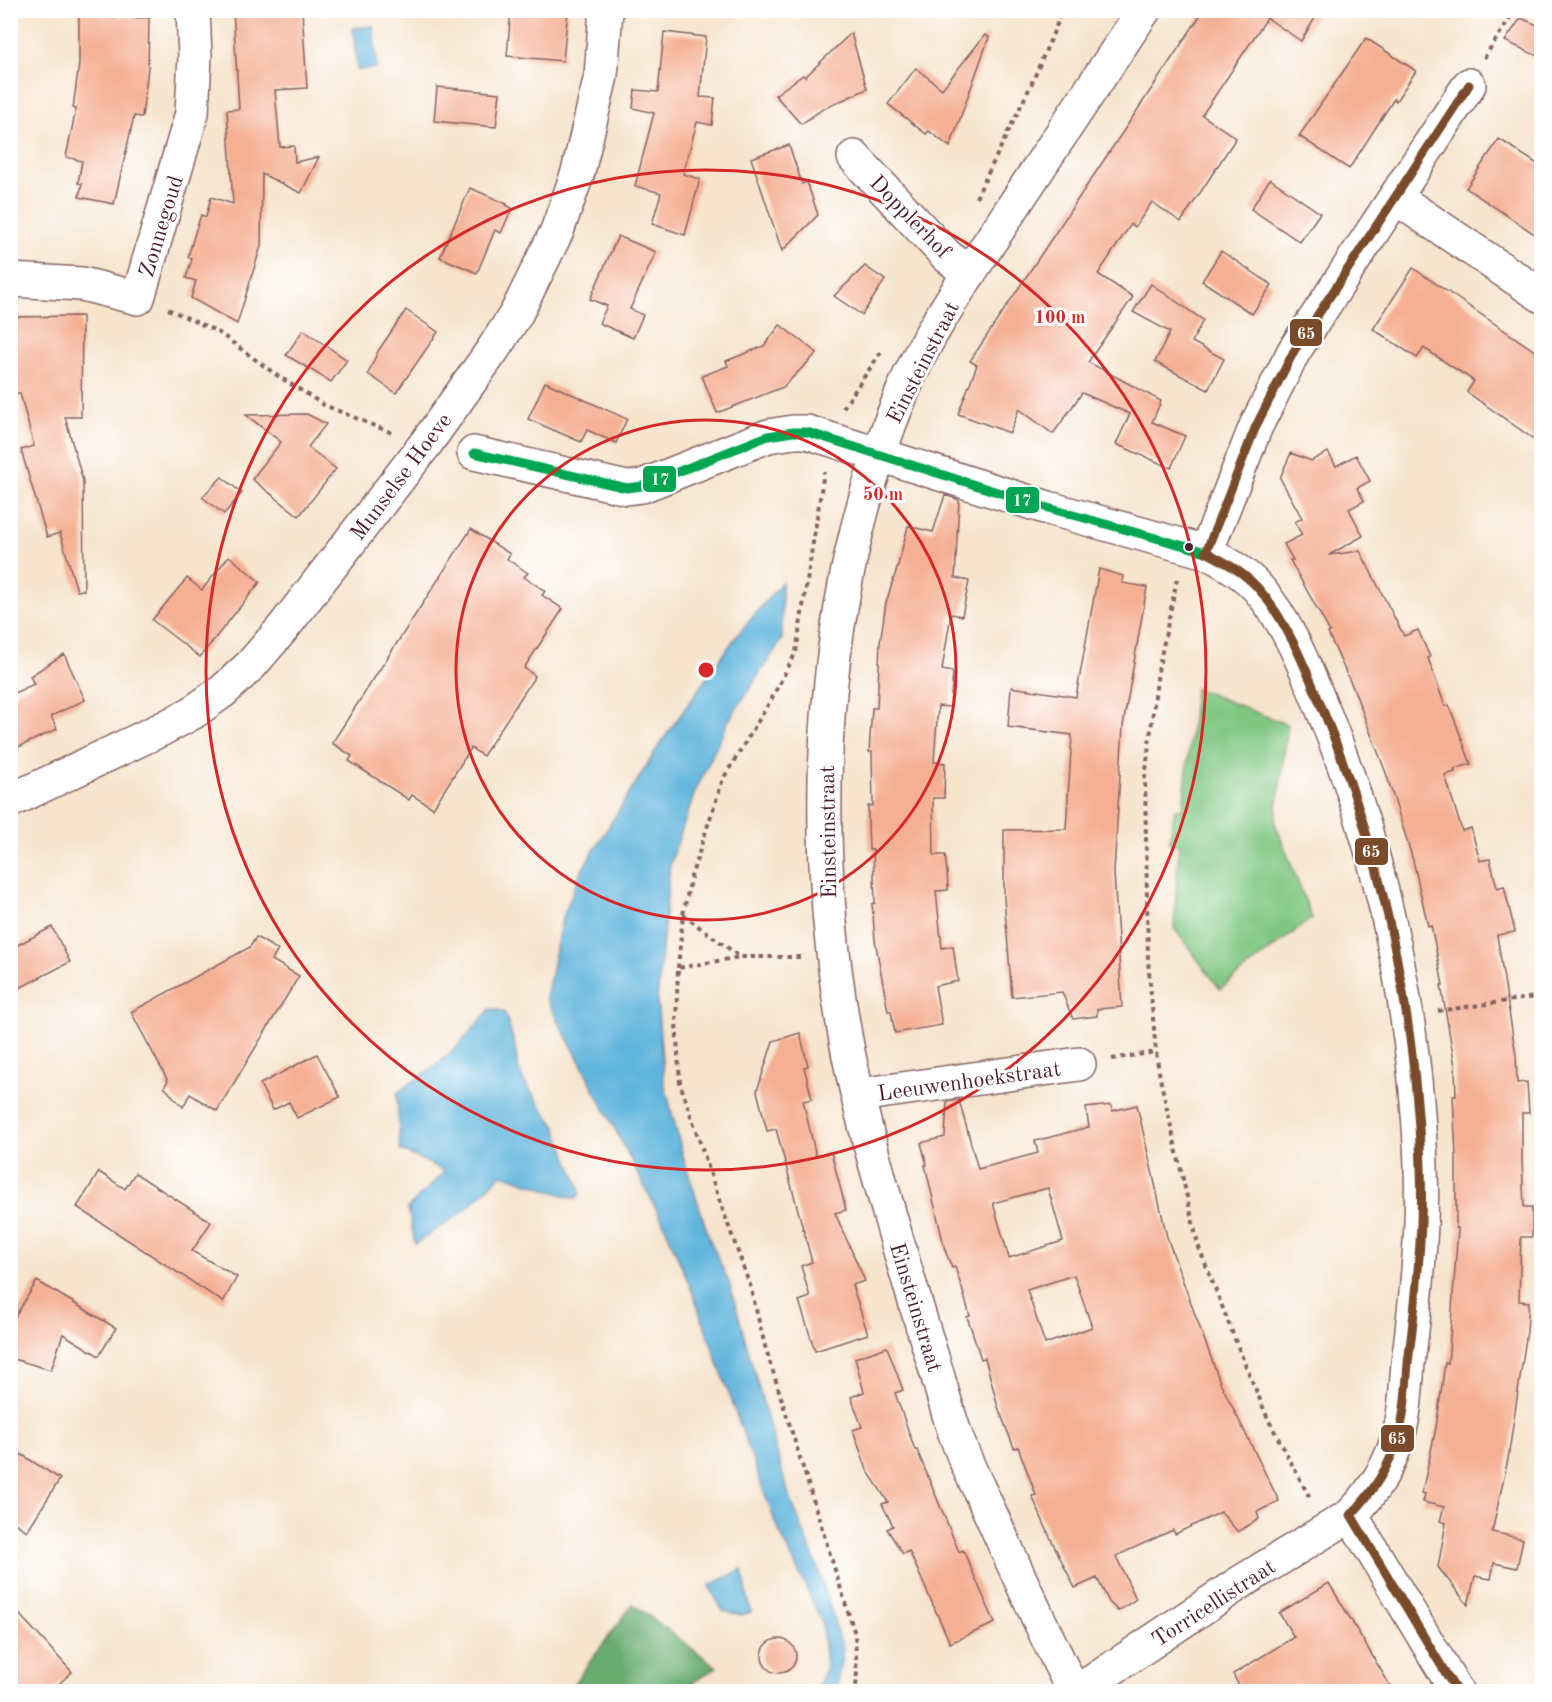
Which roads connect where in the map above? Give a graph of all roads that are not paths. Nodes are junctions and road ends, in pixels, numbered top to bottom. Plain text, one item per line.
1 (193, 10) edge
2 (606, 10) edge
3 (1144, 10) edge
4 (1469, 85) road end
5 (854, 157) dead end
6 (1396, 198) junction
7 (969, 274) junction
8 (10, 280) edge
9 (1542, 296) edge
10 (474, 453) dead end
11 (879, 456) junction
12 (1206, 552) junction
13 (10, 801) edge
14 (1079, 1064) road end
15 (859, 1095) junction
16 (1339, 1522) junction
17 (1075, 1692) edge
18 (1457, 1692) edge

1 - 8 street, Zonnegoud
2 - 13 street, Munselse Hoeve
3 - 7 street, Einsteinstraat
4 - 6 street
5 - 7 street, Dopplerhof
6 - 9 street
6 - 12 street
7 - 11 street, Einsteinstraat
10 - 11 street, Torricellistraat
11 - 12 street, Torricellistraat
11 - 15 street, Einsteinstraat
12 - 16 street, Torricellistraat
14 - 15 street, Leeuwenhoekstraat
15 - 17 street, Einsteinstraat
16 - 17 street, Torricellistraat
16 - 18 street

